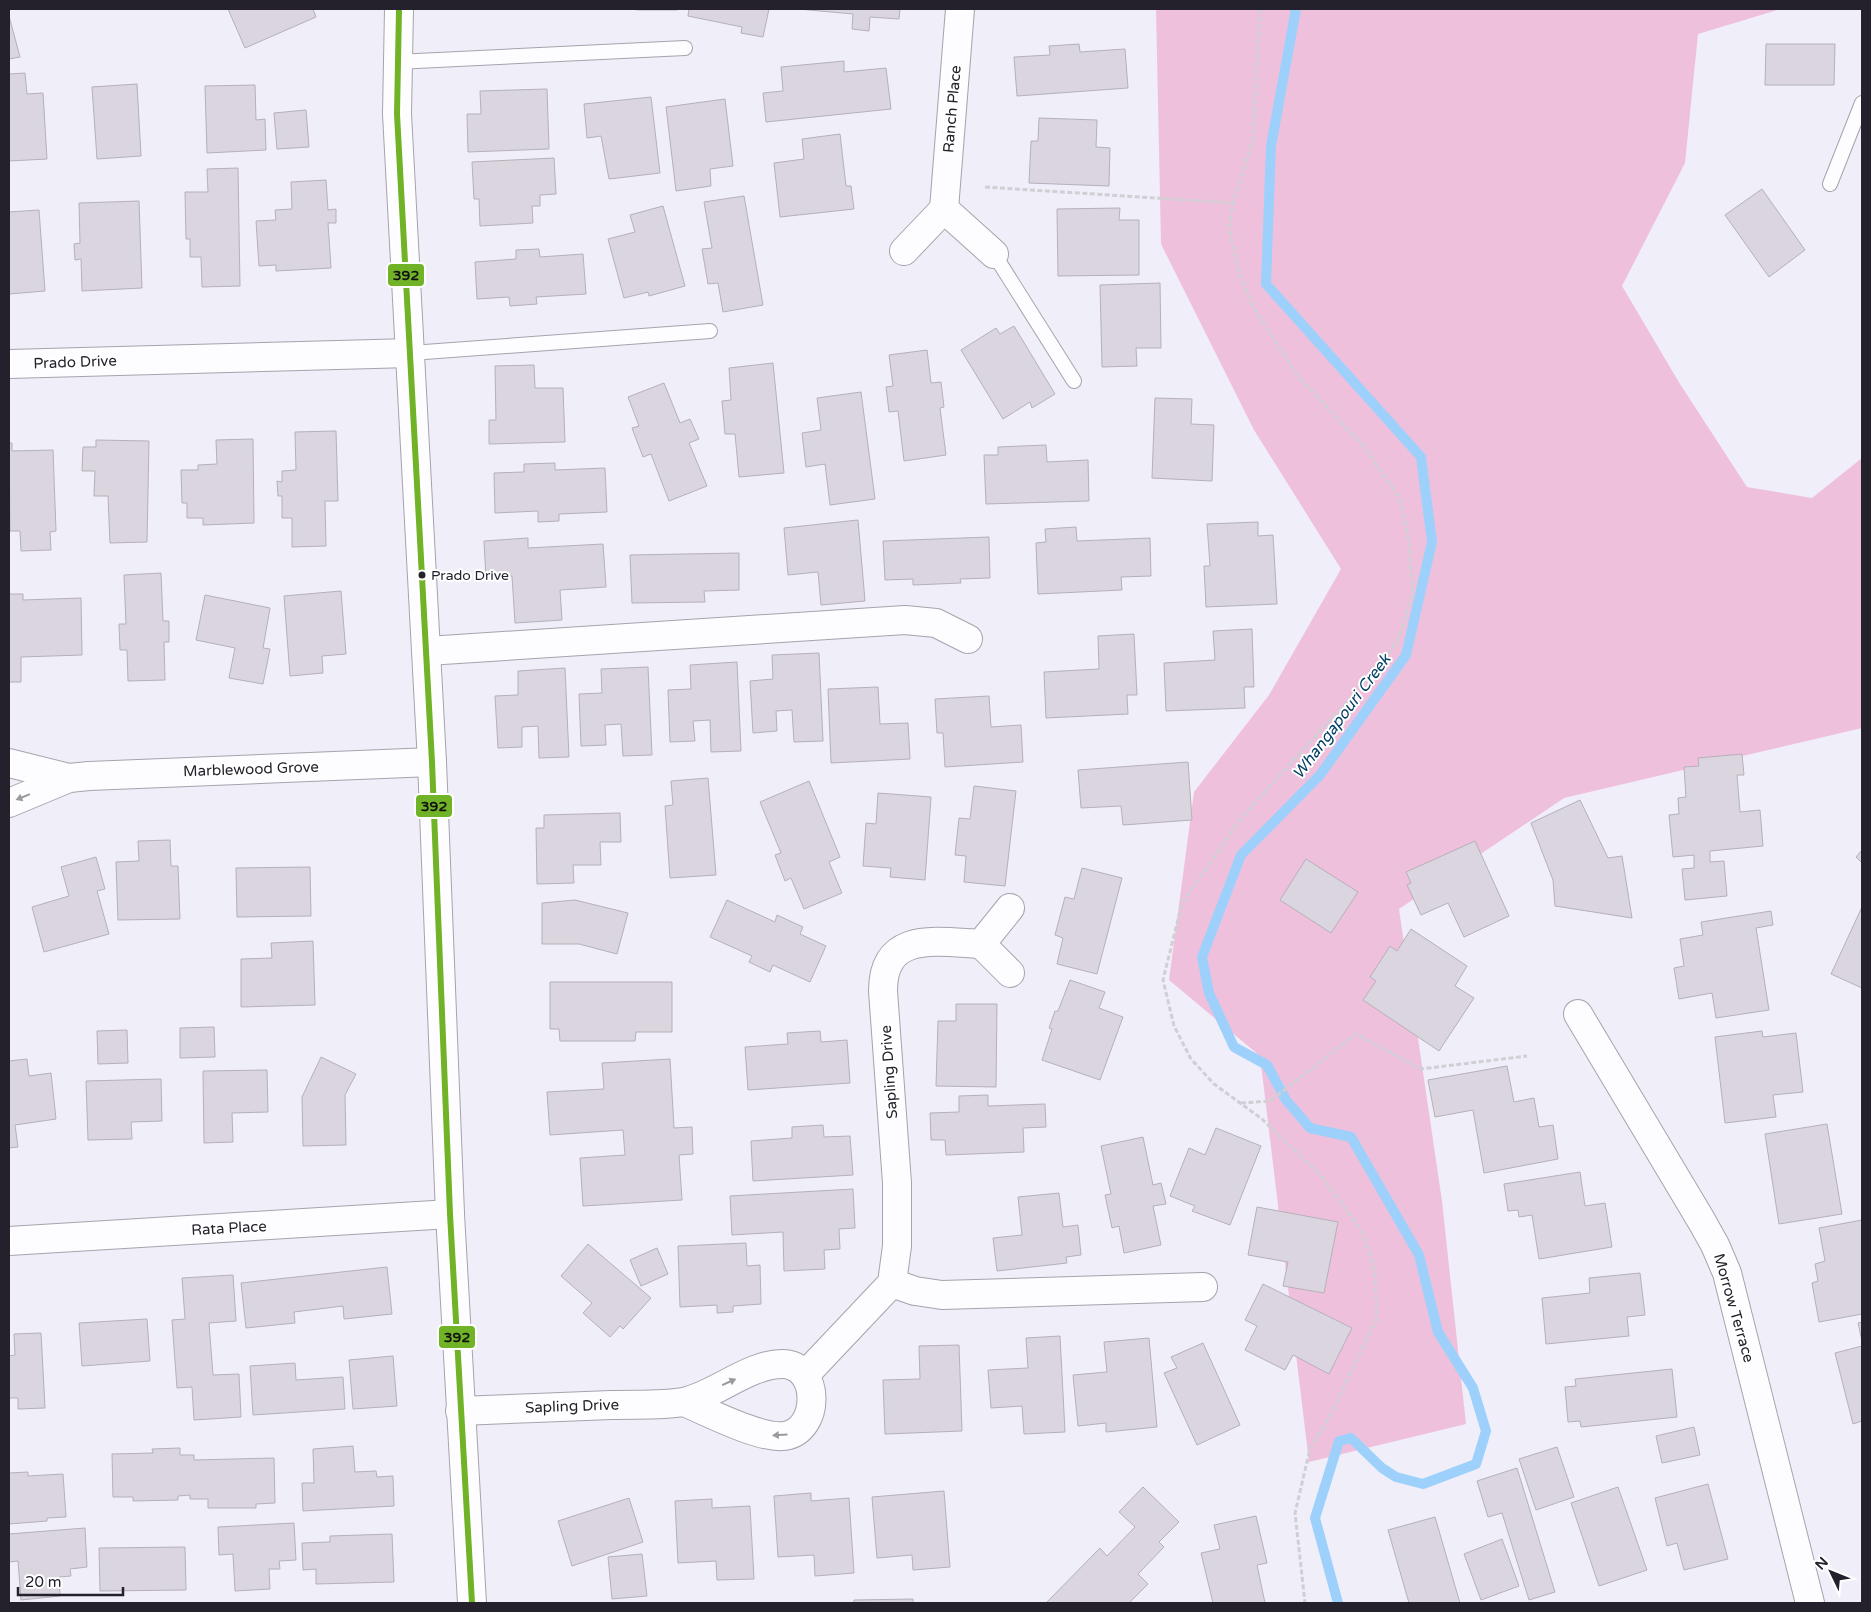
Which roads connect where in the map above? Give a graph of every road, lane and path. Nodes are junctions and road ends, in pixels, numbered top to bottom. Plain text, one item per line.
1 (399, 9) edge
2 (960, 9) edge
3 (1260, 9) edge
4 (685, 48) dead end
5 (396, 62) junction
6 (1862, 102) edge
7 (1830, 184) dead end
8 (986, 187) dead end
9 (1233, 203) junction
10 (944, 209) junction
11 (904, 251) dead end
12 (994, 254) joint
13 (710, 331) dead end
14 (411, 353) junction
15 (9, 364) edge
16 (1074, 381) dead end
17 (968, 639) dead end
18 (427, 650) junction
19 (432, 762) junction
20 (9, 763) edge
21 (69, 778) junction
22 (9, 803) edge
23 (1010, 908) dead end
24 (981, 944) junction
25 (1010, 973) dead end
26 (1578, 1014) dead end
27 (1527, 1056) dead end
28 (1241, 1103) junction
29 (450, 1214) junction
30 (9, 1241) edge
31 (892, 1283) junction
32 (1203, 1287) dead end
33 (805, 1375) junction
34 (684, 1402) junction
35 (460, 1410) junction
36 (472, 1603) edge
37 (1305, 1603) edge
38 (1810, 1603) edge

1 - 5 street
2 - 10 street, Ranch Place
3 - 9 path
4 - 5 lane
5 - 14 street
6 - 7 lane
8 - 9 path
9 - 28 path
10 - 11 street
10 - 12 street
12 - 16 lane
13 - 14 lane
14 - 15 street, Prado Drive
14 - 18 street
17 - 18 street
18 - 19 street
19 - 21 street, Marblewood Grove
19 - 29 street
20 - 21 street, Marblewood Grove
21 -> 22 street, Marblewood Grove
23 - 24 street
24 - 25 street
24 - 31 street, Sapling Drive
26 - 38 street, Morrow Terrace
27 - 28 path
28 - 37 path
29 - 30 street, Rata Place
29 - 35 street
31 - 32 street
31 - 33 street
34 -> 33 street, Sapling Drive
33 -> 34 street, Sapling Drive
34 - 35 street, Sapling Drive
35 - 36 street

